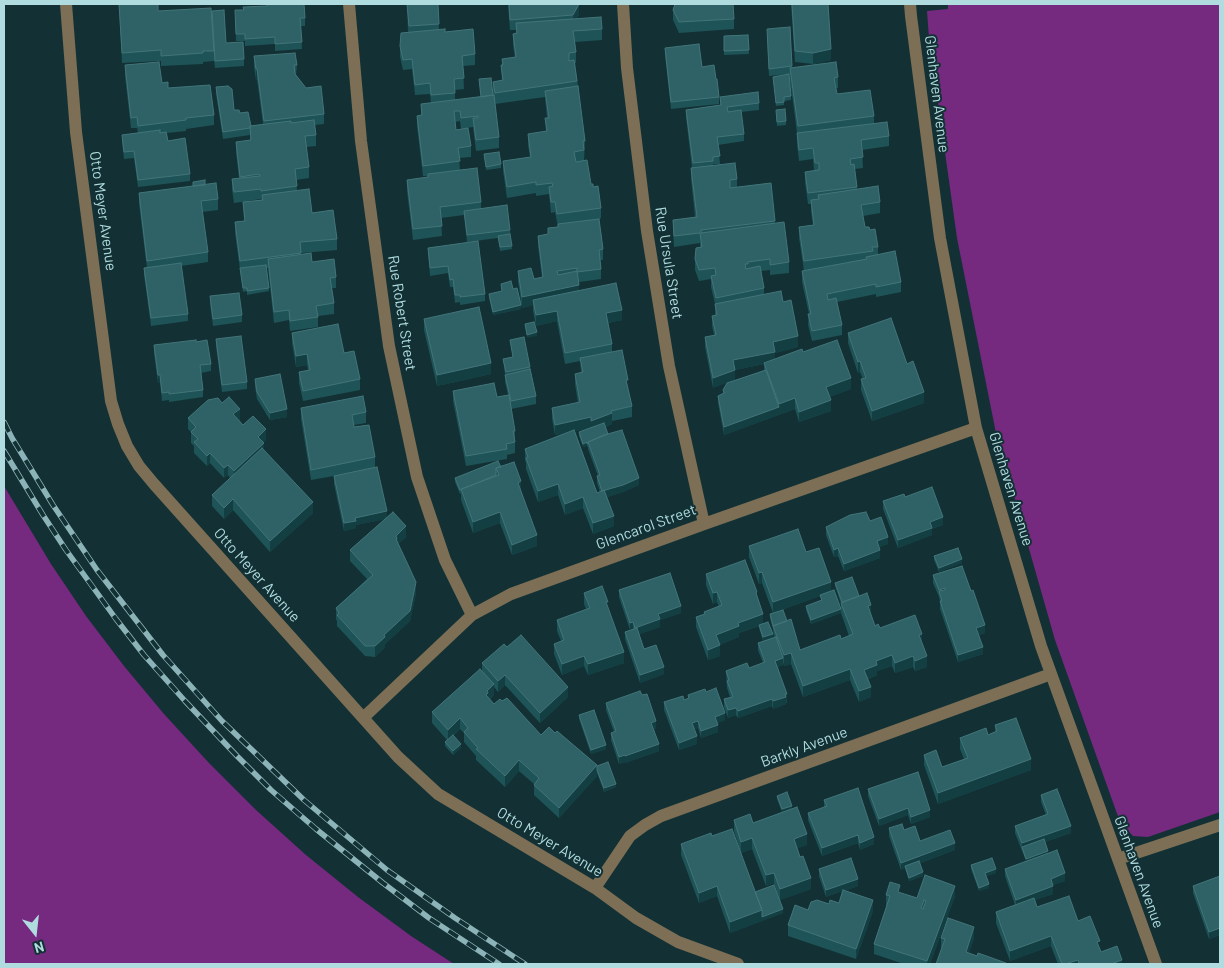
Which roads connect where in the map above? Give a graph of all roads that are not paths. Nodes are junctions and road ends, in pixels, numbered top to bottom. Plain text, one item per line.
1 (66, 4) edge
2 (349, 4) edge
3 (623, 4) edge
4 (910, 4) edge
5 (976, 428) junction
6 (704, 524) junction
7 (472, 615) junction
8 (1051, 674) junction
9 (363, 718) junction
10 (1220, 825) edge
11 (1118, 859) junction
12 (595, 888) junction
13 (738, 964) edge
14 (1156, 964) edge

1 - 9 street, Otto Meyer Avenue
2 - 7 street, Rue Robert Street
3 - 6 street, Rue Ursula Street
4 - 5 street, Glenhaven Avenue
5 - 6 street, Glencarol Street
5 - 8 street, Glenhaven Avenue
6 - 7 street, Glencarol Street
7 - 9 street, Glencarol Street
8 - 11 street, Glenhaven Avenue
8 - 12 street, Barkly Avenue
9 - 12 street, Otto Meyer Avenue
10 - 11 street
11 - 14 street, Glenhaven Avenue
12 - 13 street, Otto Meyer Avenue

